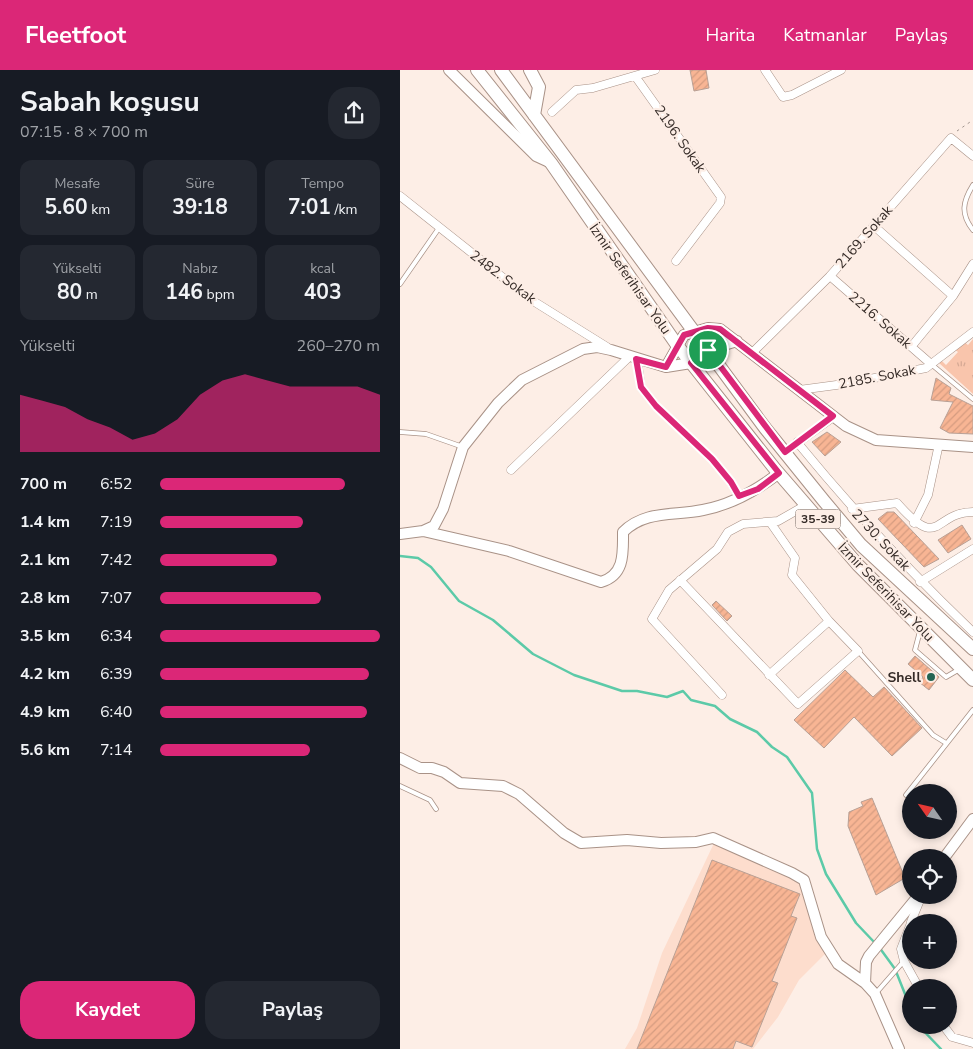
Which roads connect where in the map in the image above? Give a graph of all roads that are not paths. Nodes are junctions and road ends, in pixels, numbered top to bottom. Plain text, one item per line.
1 (449, 70) edge
2 (477, 70) edge
3 (501, 70) edge
4 (530, 70) edge
5 (655, 70) edge
6 (765, 70) edge
7 (841, 70) edge
8 (635, 76) junction
9 (552, 112) dead end
10 (534, 115) junction
11 (973, 156) edge
12 (551, 163) junction
13 (973, 185) edge
14 (400, 196) edge
15 (874, 226) junction
16 (439, 228) junction
17 (973, 230) edge
18 (676, 261) dead end
19 (973, 264) edge
20 (830, 276) junction
21 (400, 284) edge
22 (953, 296) junction
23 (694, 330) junction
24 (973, 332) edge
25 (736, 341) junction
26 (677, 345) junction
27 (911, 347) junction
28 (611, 350) junction
29 (708, 350) junction
30 (752, 353) junction
31 (633, 358) junction
32 (691, 363) junction
33 (931, 364) junction
34 (666, 367) junction
35 (798, 390) junction
36 (973, 399) edge
37 (833, 416) junction
38 (400, 432) edge
39 (797, 442) junction
40 (939, 444) junction
41 (462, 447) junction
42 (973, 447) edge
43 (785, 452) junction
44 (510, 470) dead end
45 (779, 473) junction
46 (739, 496) junction
47 (806, 505) junction
48 (852, 508) junction
49 (973, 512) edge
50 (770, 522) junction
51 (914, 523) junction
52 (423, 531) junction
53 (400, 534) edge
54 (973, 549) edge
55 (680, 580) junction
56 (920, 582) junction
57 (830, 621) junction
58 (920, 628) junction
59 (973, 632) edge
60 (973, 649) edge
61 (858, 651) junction
62 (961, 669) junction
63 (770, 674) junction
64 (973, 680) edge
65 (722, 695) dead end
66 (973, 710) edge
67 (946, 743) junction
68 (400, 758) edge
69 (914, 784) edge
70 (400, 786) edge
71 (436, 809) dead end
72 (973, 819) edge
73 (951, 849) edge
74 (913, 904) edge
75 (902, 964) edge
76 (865, 982) junction
77 (875, 994) junction
78 (950, 1034) edge
79 (973, 1043) edge
80 (899, 1049) edge

1 - 12 street
2 - 12 main road, İzmir Seferihisar Yolu / 35-39
3 - 10 main road, İzmir Seferihisar Yolu / 35-39
4 - 10 main road
5 - 8 street
6 - 7 street
8 - 9 street
8 - 18 street, 2196. Sokak
10 - 23 main road, İzmir Seferihisar Yolu / 35-39
11 - 15 street, 2169. Sokak
12 - 26 main road, İzmir Seferihisar Yolu / 35-39
13 - 17 lane
14 - 16 street, 2482. Sokak
15 - 20 street, 2169. Sokak
15 - 22 street
16 - 21 lane
16 - 28 street, 2482. Sokak
19 - 22 street
20 - 27 street, 2216. Sokak
20 - 30 street, 2169. Sokak
22 - 27 street
23 - 25 street
23 - 26 street
23 - 29 main road, İzmir Seferihisar Yolu / 35-39
24 - 33 street, 2185. Sokak
25 - 29 street
25 - 30 street
26 - 32 main road, İzmir Seferihisar Yolu / 35-39
26 - 34 street
27 - 33 street, 2216. Sokak
28 - 31 street
28 - 41 street
29 - 32 street
29 - 43 main road, İzmir Seferihisar Yolu / 35-39
30 - 35 street
31 - 34 street
31 - 44 street
31 - 46 street
32 - 34 street
32 - 45 main road, İzmir Seferihisar Yolu / 35-39
33 - 35 street, 2185. Sokak
33 - 36 lane
35 - 37 street
37 - 39 street
37 - 40 street
38 - 41 lane
39 - 43 street
39 - 48 street, 2730. Sokak
40 - 42 street
40 - 51 street
41 - 52 street
43 - 60 main road, İzmir Seferihisar Yolu / 35-39
45 - 46 street
45 - 47 main road, İzmir Seferihisar Yolu / 35-39
46 - 52 street
47 - 50 street
47 - 58 main road, İzmir Seferihisar Yolu / 35-39
48 - 51 street
48 - 56 street, 2730. Sokak
49 - 51 street
50 - 55 street
50 - 57 street
52 - 53 street
54 - 56 street
55 - 63 street
55 - 65 street
56 - 59 street, 2730. Sokak
57 - 61 street
57 - 63 street
58 - 62 main road, İzmir Seferihisar Yolu / 35-39
58 - 62 lane
61 - 63 street
61 - 67 lane
62 - 64 main road, İzmir Seferihisar Yolu / 35-39
66 - 67 lane
67 - 69 lane
68 - 76 street
70 - 71 lane
72 - 73 street
74 - 76 street
75 - 77 lane
76 - 77 street
77 - 80 street
78 - 79 street

